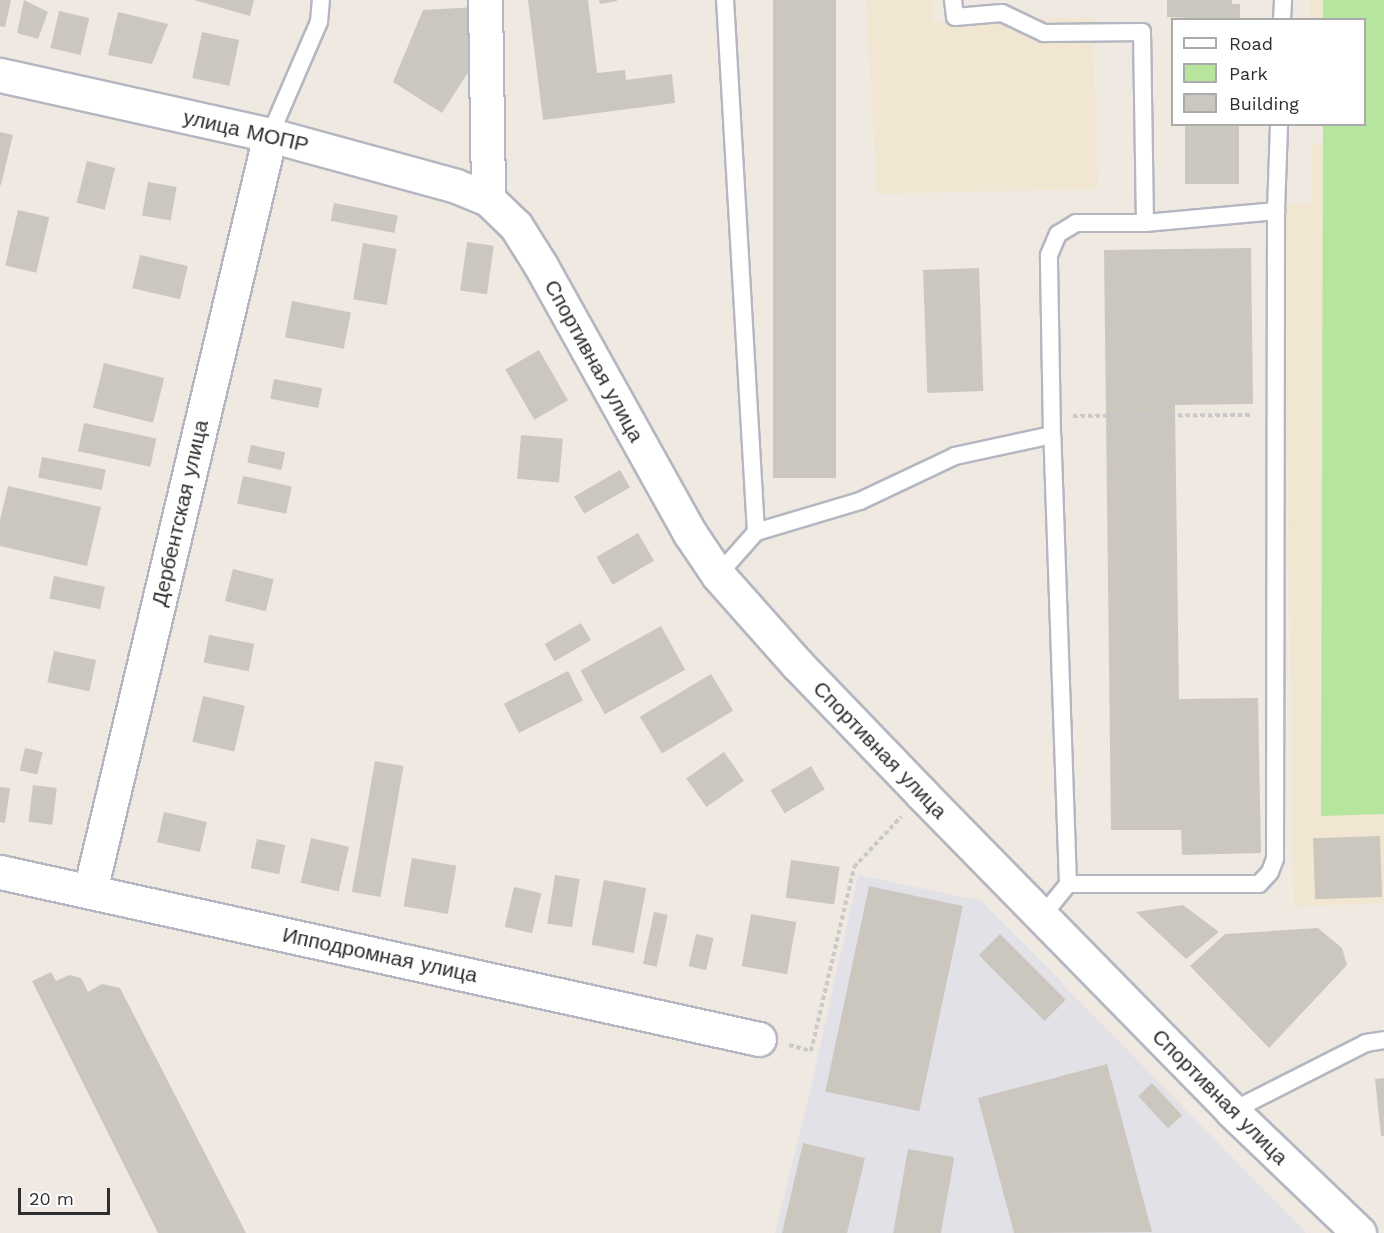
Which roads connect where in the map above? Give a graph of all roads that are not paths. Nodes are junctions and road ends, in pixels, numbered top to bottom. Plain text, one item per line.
1 (321, 0) edge
2 (485, 0) edge
3 (725, 0) edge
4 (953, 0) edge
5 (1283, 0) edge
6 (1282, 18) edge
7 (0, 75) edge
8 (1278, 126) edge
9 (270, 135) junction
10 (488, 199) junction
11 (1276, 211) junction
12 (1145, 223) junction
13 (1052, 435) junction
14 (756, 532) junction
15 (718, 575) junction
16 (0, 872) edge
17 (1068, 884) junction
18 (90, 891) junction
19 (1042, 915) junction
20 (759, 1038) road end
21 (1384, 1040) edge
22 (1232, 1111) junction
23 (1359, 1233) edge

1 - 9 lane
2 - 10 main road
3 - 14 lane
4 - 12 lane
5 - 6 lane
7 - 9 main road, улица МОПР
8 - 11 lane
9 - 10 main road, улица МОПР
9 - 18 main road, Дербентская улица
10 - 15 main road, Спортивная улица
11 - 12 lane
11 - 17 lane
12 - 13 lane
13 - 14 lane
13 - 17 lane
14 - 15 lane
15 - 19 main road, Спортивная улица
16 - 18 main road, Ипподромная улица
17 - 19 lane
18 - 20 main road, Ипподромная улица
19 - 22 main road, Спортивная улица
21 - 22 lane
22 - 23 main road, Спортивная улица

